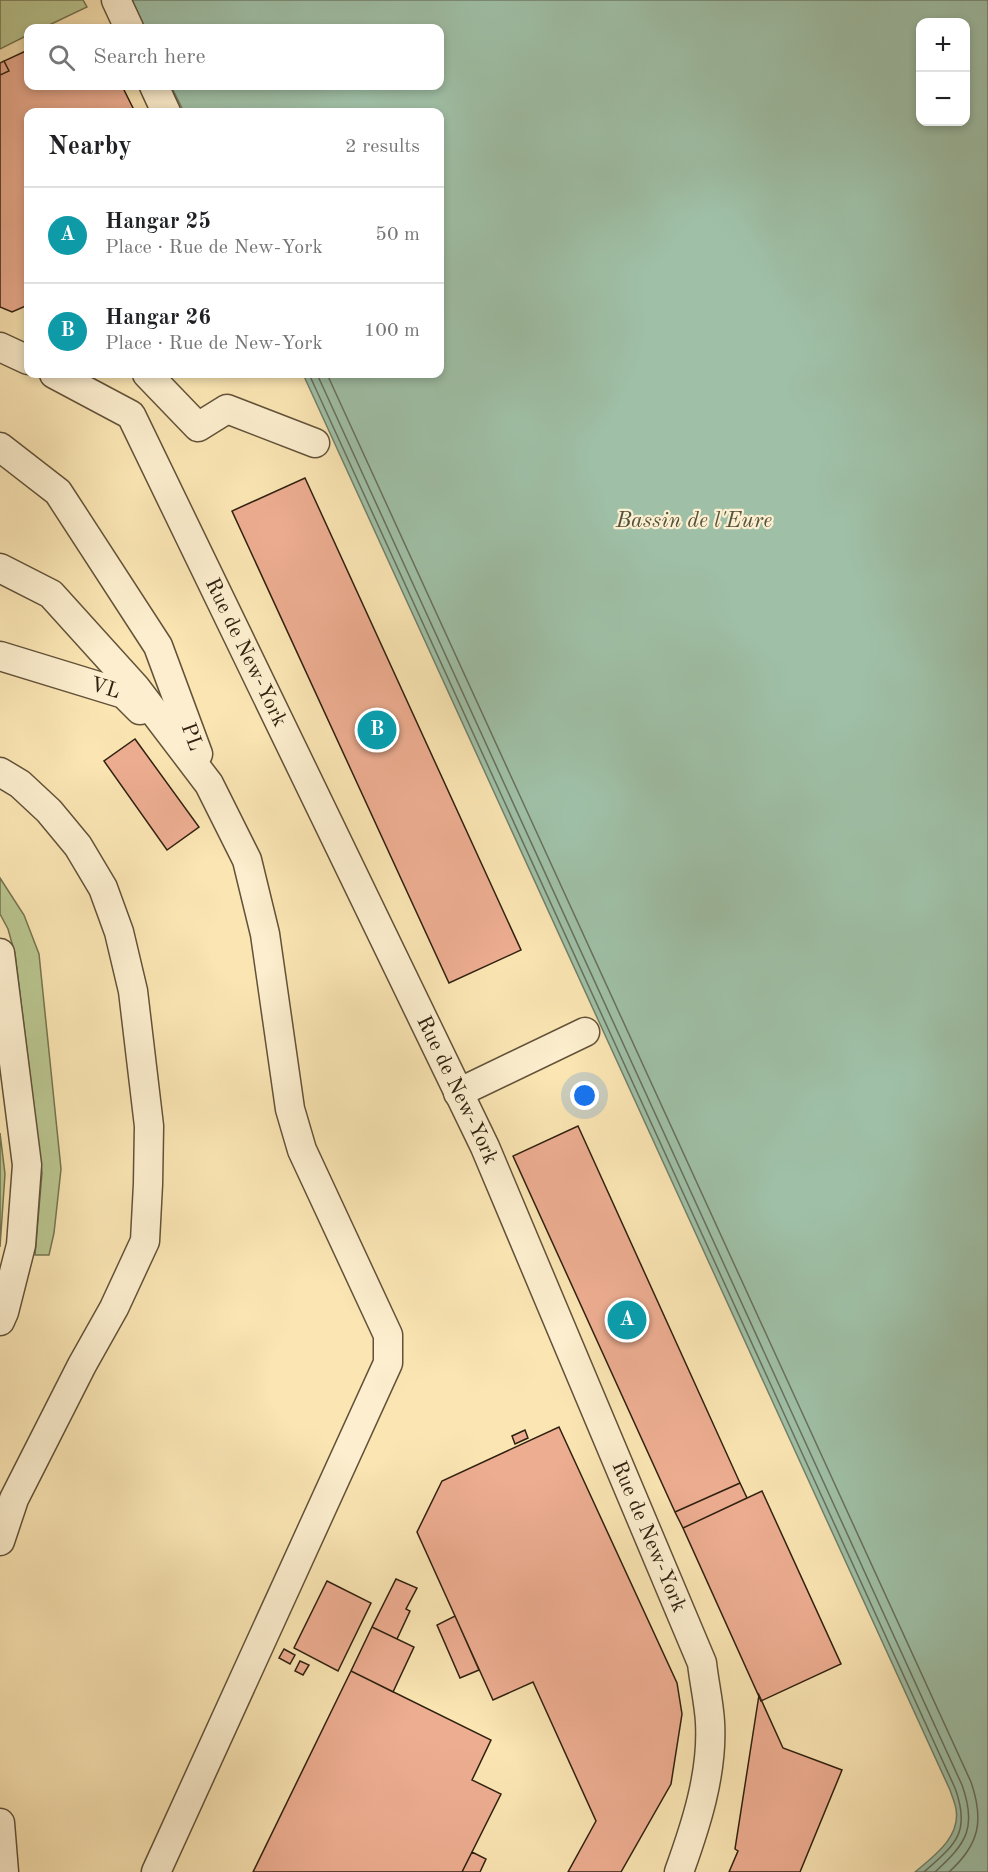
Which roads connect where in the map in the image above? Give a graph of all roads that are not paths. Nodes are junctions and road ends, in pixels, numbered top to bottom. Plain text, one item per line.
1 (116, 0) edge
2 (127, 24) edge
3 (156, 90) edge
4 (164, 108) edge
5 (62, 378) edge
6 (151, 378) edge
7 (315, 443) dead end
8 (0, 447) edge
9 (0, 568) edge
10 (0, 656) edge
11 (0, 772) edge
12 (209, 784) junction
13 (0, 954) edge
14 (585, 1032) dead end
15 (458, 1093) junction
16 (0, 1321) edge
17 (0, 1541) edge
18 (0, 1823) edge
19 (4, 1872) edge
20 (156, 1872) edge
21 (679, 1872) edge

1 - 2 street
3 - 4 street
5 - 15 street, Rue de New-York
6 - 7 street
8 - 12 street, PL
9 - 12 street, PL
10 - 12 street, VL
11 - 17 street
12 - 20 street
13 - 16 street
14 - 15 street
15 - 21 street, Rue de New-York
18 - 19 street

